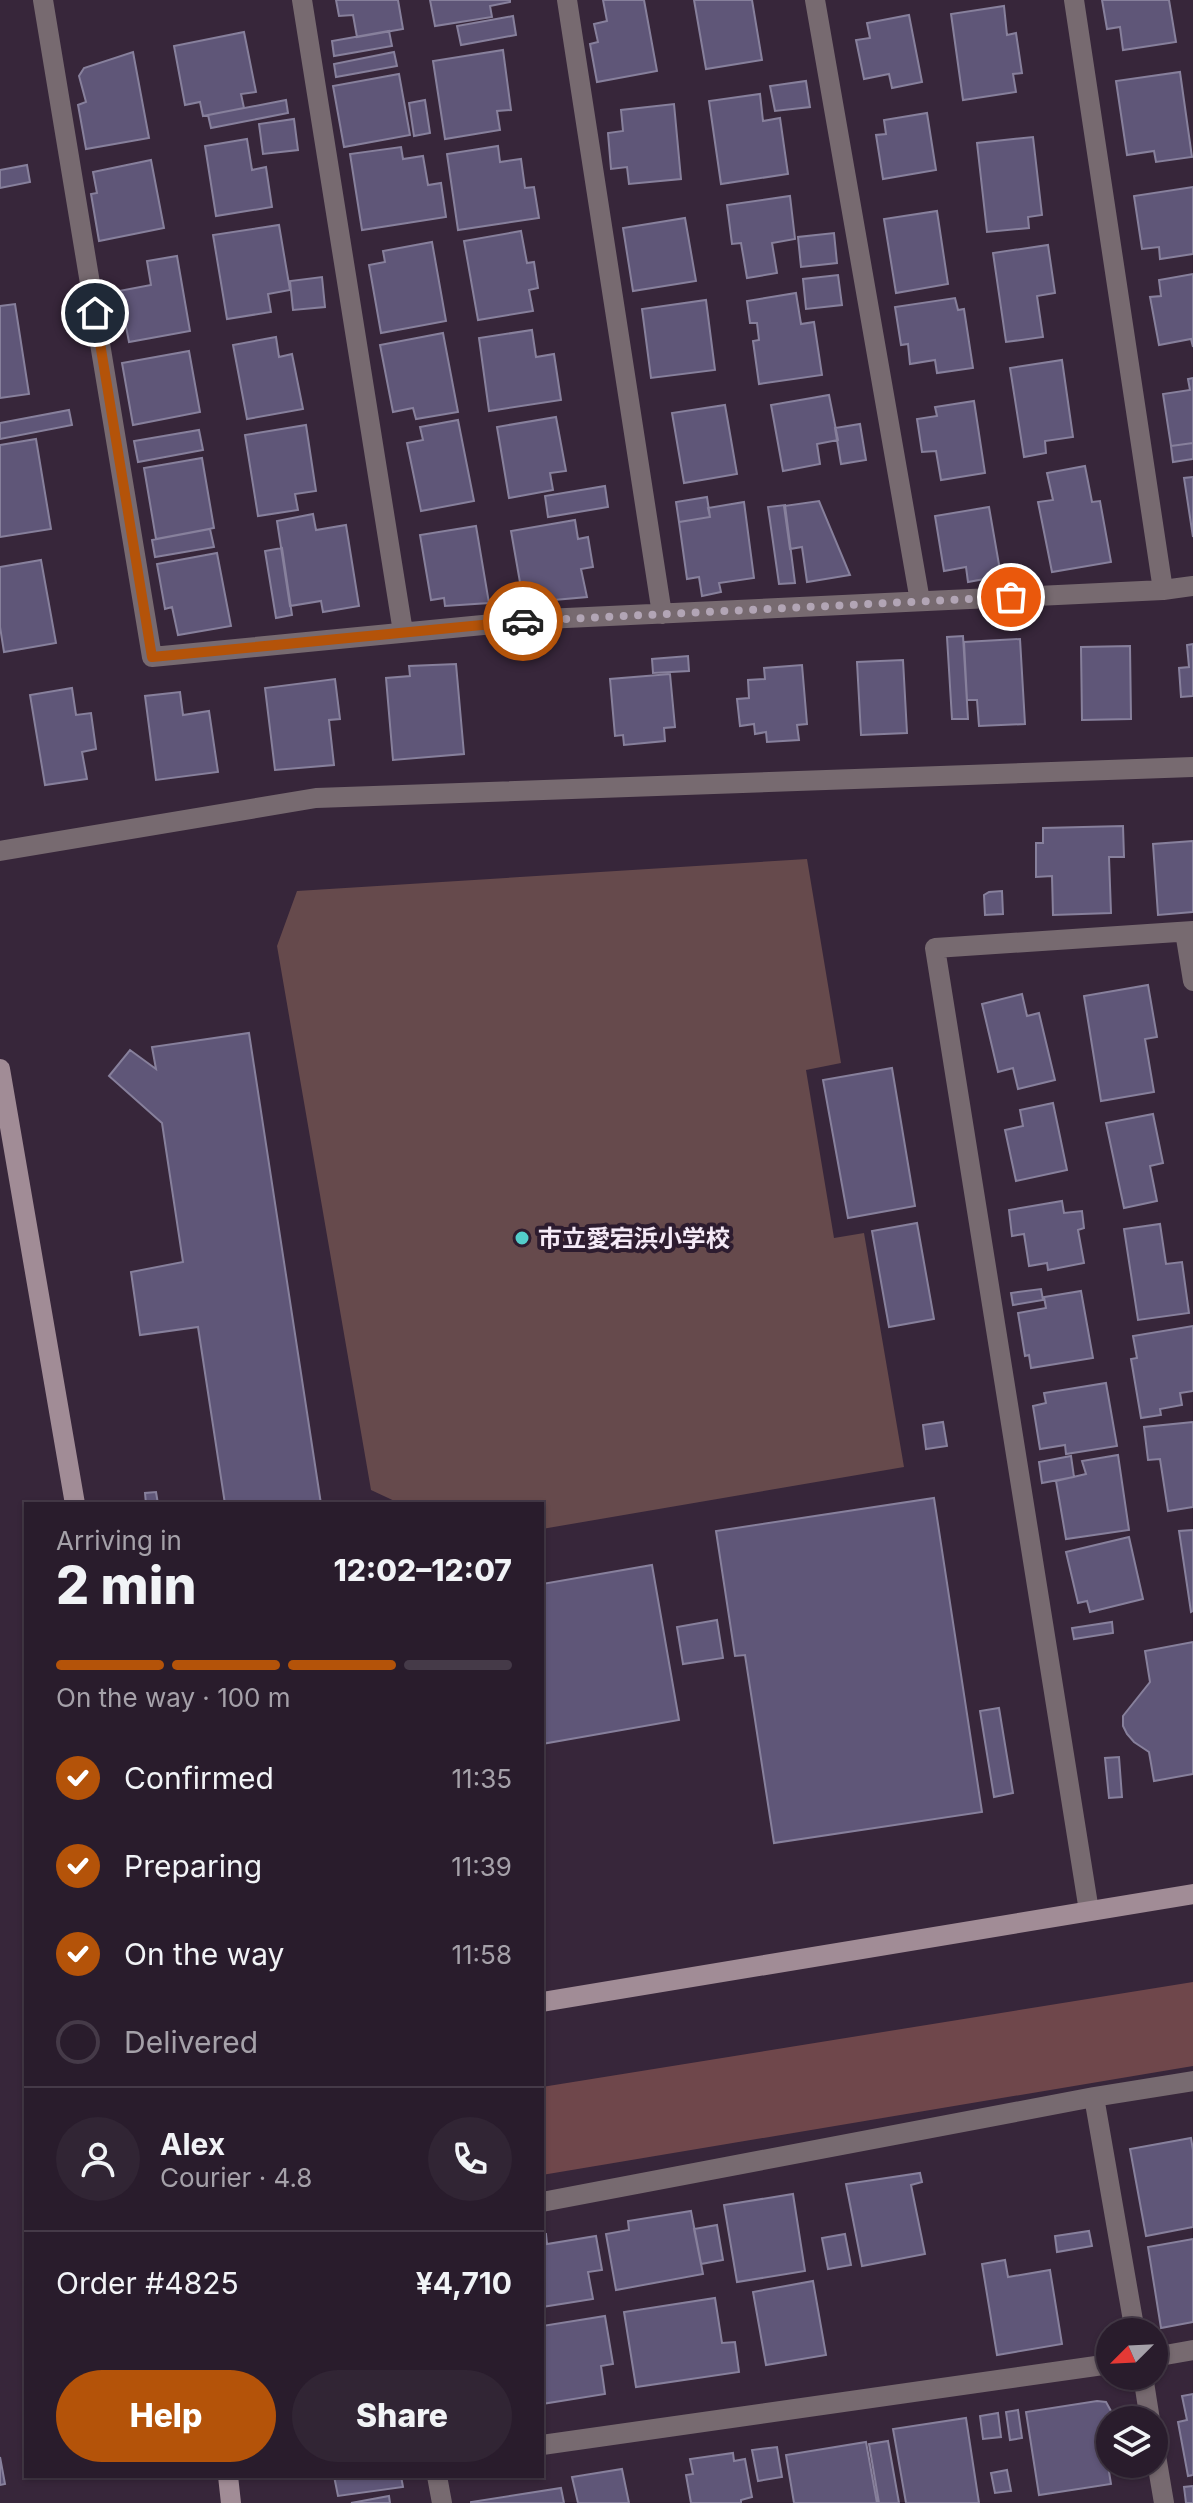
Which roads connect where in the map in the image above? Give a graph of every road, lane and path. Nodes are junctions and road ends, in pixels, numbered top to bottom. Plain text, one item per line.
1 (43, 0) edge
2 (302, 0) edge
3 (567, 0) edge
4 (815, 0) edge
5 (1074, 0) edge
6 (1193, 586) edge
7 (1163, 590) junction
8 (920, 601) junction
9 (662, 614) junction
10 (403, 632) junction
11 (1193, 767) edge
12 (0, 851) edge
13 (1189, 932) edge
14 (1193, 981) edge
15 (0, 1069) edge
16 (75, 1502) edge
17 (1193, 1894) edge
18 (1089, 1911) junction
19 (544, 2002) edge
20 (1193, 2081) edge
21 (1094, 2097) junction
22 (544, 2202) edge
23 (1133, 2318) edge
24 (1193, 2350) edge
25 (1168, 2354) edge
26 (1096, 2366) edge
27 (544, 2445) edge
28 (228, 2478) edge
29 (437, 2478) edge
30 (1160, 2478) edge
31 (231, 2503) edge
32 (442, 2503) edge
33 (1164, 2503) edge

1 - 10 street
2 - 10 street
3 - 9 street
4 - 8 street
5 - 7 street
6 - 7 street
7 - 8 street
8 - 9 street
9 - 10 street
11 - 12 street
13 - 14 street
13 - 18 street
15 - 16 street
17 - 18 street
18 - 19 street
20 - 21 street
21 - 22 street
21 - 23 street
24 - 25 street
26 - 27 street
28 - 31 street
29 - 32 street
30 - 33 street

